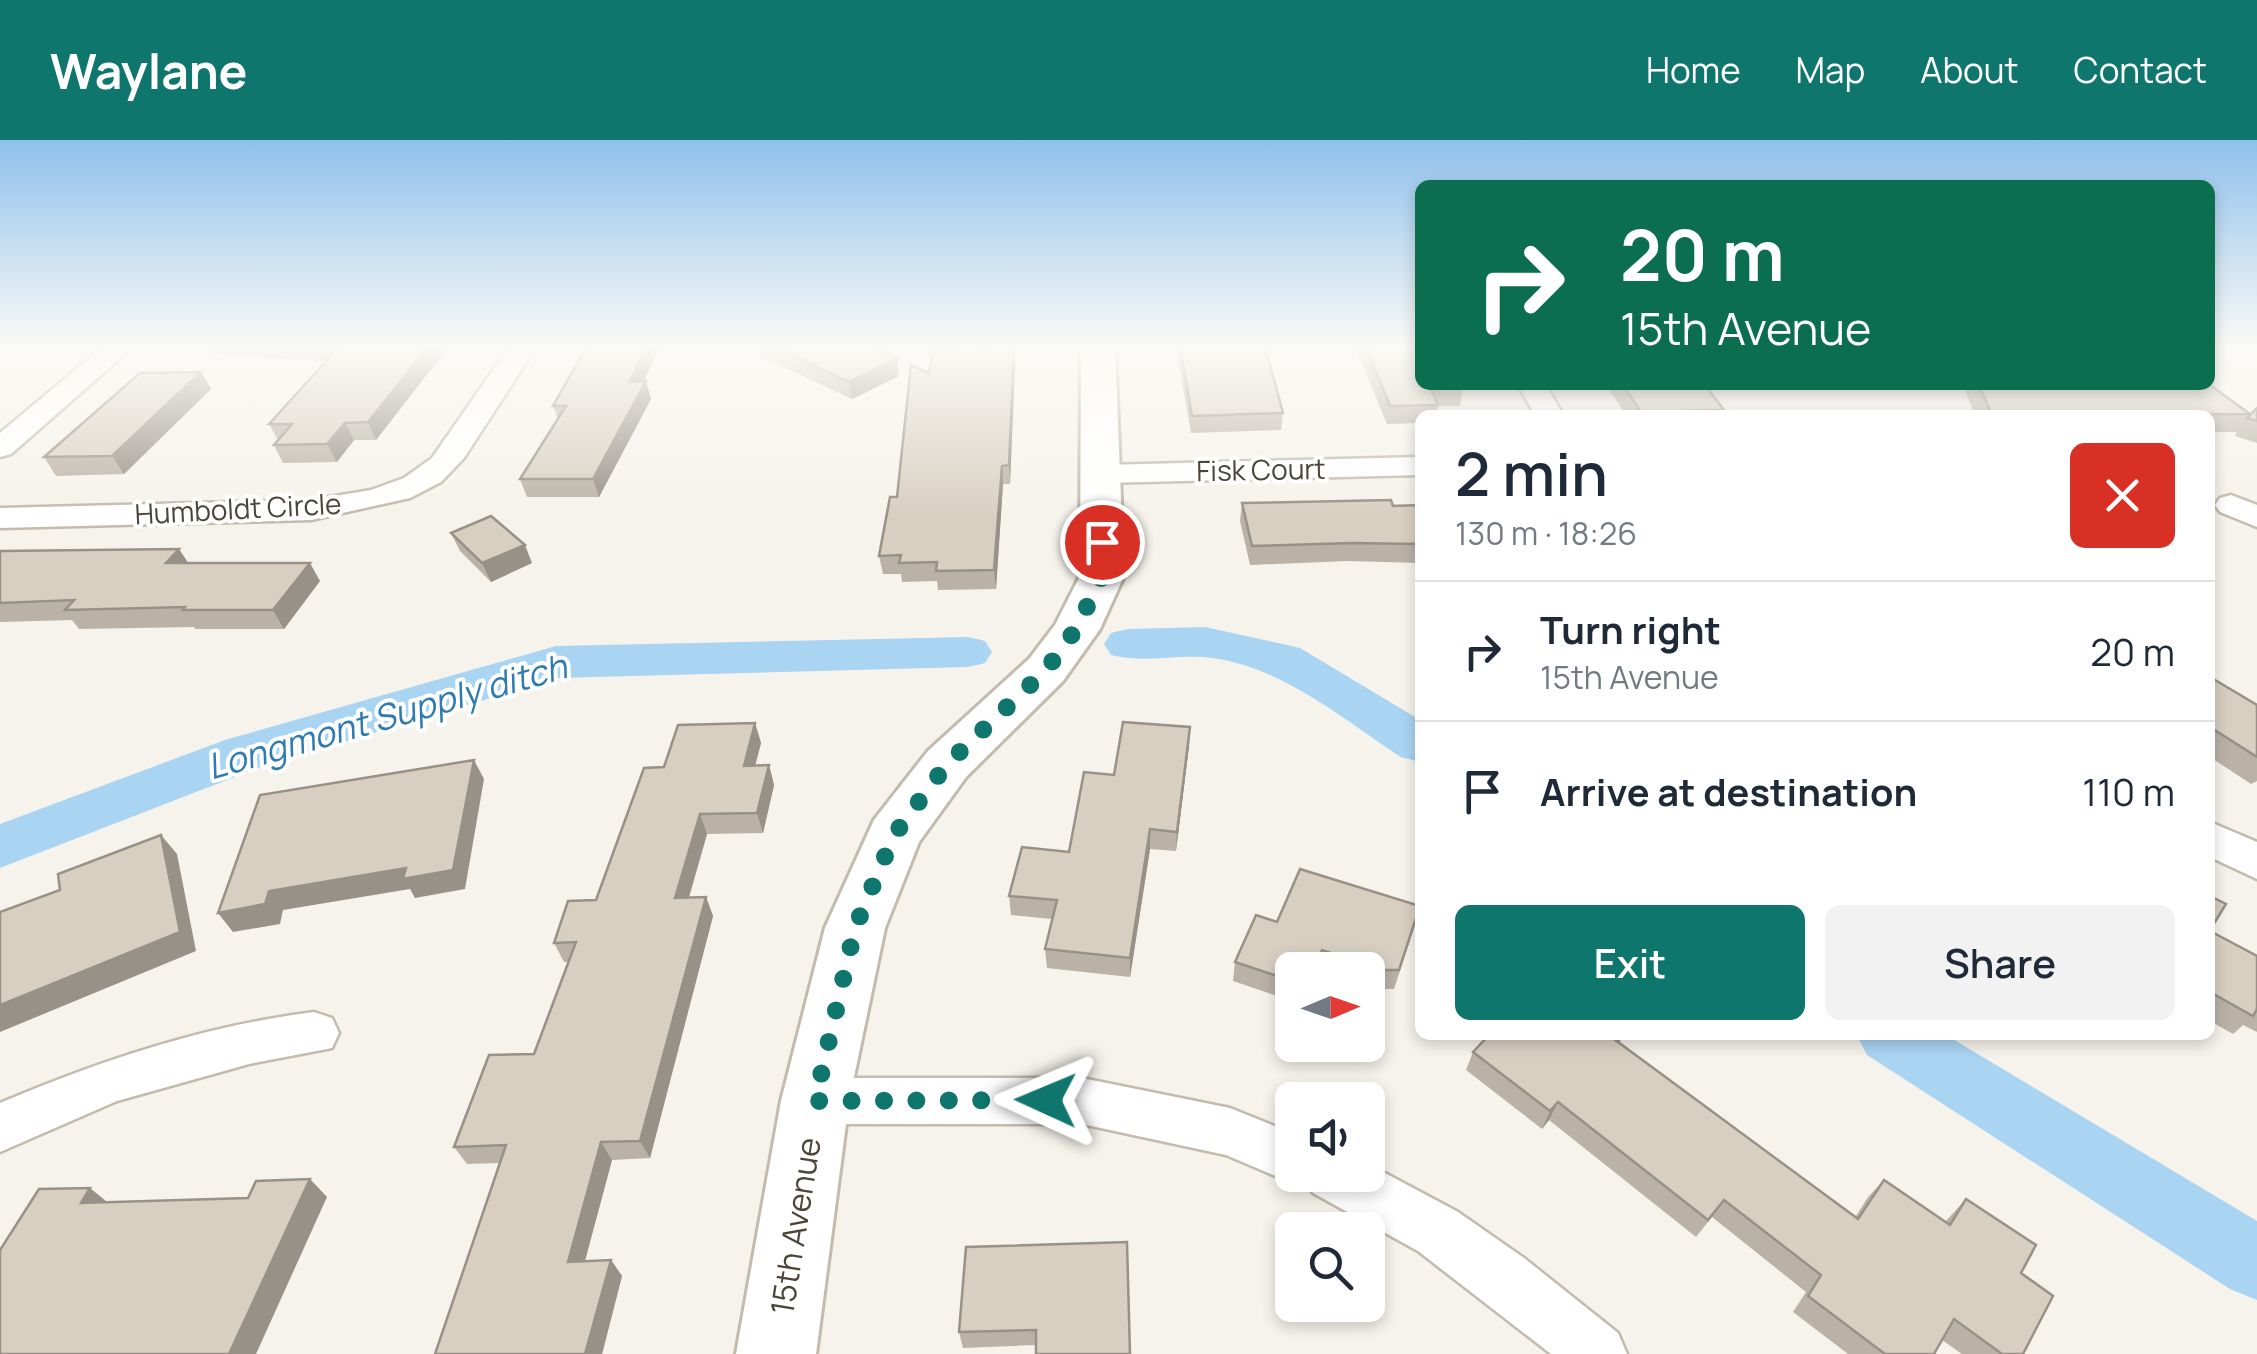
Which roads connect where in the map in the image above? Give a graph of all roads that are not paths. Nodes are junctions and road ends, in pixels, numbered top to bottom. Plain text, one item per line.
1 (54, 403) edge
2 (485, 403) edge
3 (1100, 403) edge
4 (0, 448) edge
5 (1415, 466) edge
6 (1103, 474) junction
7 (0, 518) edge
8 (2215, 841) edge
9 (2257, 862) edge
10 (314, 1034) dead end
11 (815, 1101) junction
12 (0, 1128) edge
13 (1275, 1151) edge
14 (1373, 1192) edge
15 (776, 1354) edge
16 (1598, 1354) edge

1 - 4 street
2 - 7 street, Humboldt Circle
3 - 6 street, 15th Avenue
5 - 6 street, Fisk Court
6 - 11 street, 15th Avenue
8 - 9 street
10 - 12 street
11 - 13 street
11 - 15 street, 15th Avenue
14 - 16 street

